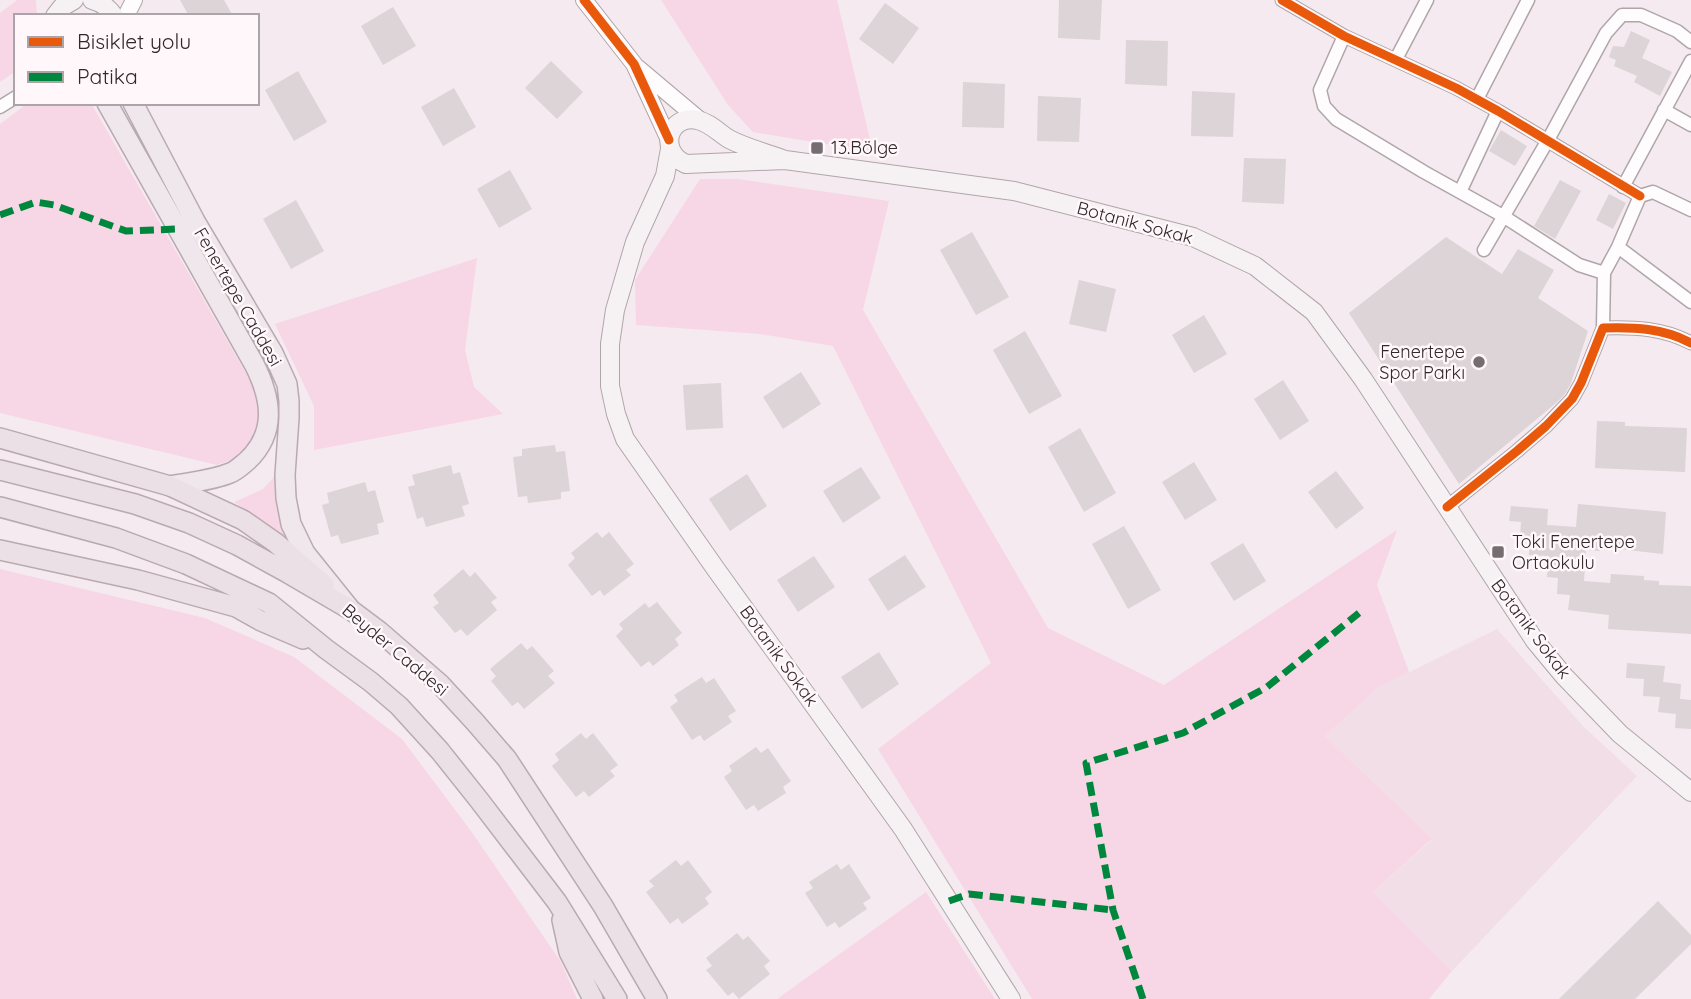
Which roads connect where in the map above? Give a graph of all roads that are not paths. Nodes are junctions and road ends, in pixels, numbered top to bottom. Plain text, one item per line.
1 (74, 0) edge
2 (584, 0) edge
3 (1282, 0) edge
4 (1427, 0) edge
5 (1528, 0) edge
6 (98, 1) edge
7 (53, 10) edge
8 (113, 14) edge
9 (1344, 36) junction
10 (1691, 42) edge
11 (1396, 60) junction
12 (1691, 61) edge
13 (634, 64) junction
14 (1477, 99) junction
15 (108, 105) edge
16 (134, 105) edge
17 (1664, 110) junction
18 (1498, 111) junction
19 (704, 122) junction
20 (1691, 125) edge
21 (1548, 140) junction
22 (669, 144) junction
23 (785, 160) junction
24 (697, 164) junction
25 (1623, 187) junction
26 (1460, 192) junction
27 (1640, 196) junction
28 (1691, 210) edge
29 (648, 214) junction
30 (1503, 216) junction
31 (187, 225) junction
32 (1618, 247) junction
33 (1484, 250) dead end
34 (1604, 274) junction
35 (1691, 302) edge
36 (1602, 328) junction
37 (1691, 343) edge
38 (0, 438) edge
39 (0, 470) edge
40 (170, 486) junction
41 (0, 507) edge
42 (1447, 507) junction
43 (0, 550) edge
44 (351, 610) junction
45 (326, 649) junction
46 (1691, 792) edge
47 (557, 902) junction
48 (593, 999) edge
49 (617, 999) edge
50 (657, 999) edge
51 (1011, 999) edge

1 - 7 main road
2 - 13 street
3 - 9 street
4 - 11 street
5 - 14 street
6 - 8 main road
9 - 11 street
9 - 26 street
10 - 21 street
11 - 14 street
12 - 17 street
13 - 19 street
13 - 22 street
14 - 18 street
15 - 31 main road, Fenertepe Caddesi
16 - 31 main road, Fenertepe Caddesi
17 - 20 street
17 - 25 street
18 - 21 street
18 - 26 street
19 - 22 main road
19 - 23 main road
19 - 24 main road
21 - 25 street
21 - 30 street
22 - 24 main road
22 - 29 main road, Botanik Sokak
23 - 24 main road
23 - 42 main road, Botanik Sokak
24 - 29 main road, Botanik Sokak
25 - 27 street
26 - 30 street
27 - 28 street
27 - 32 street
29 - 51 main road, Botanik Sokak
30 - 33 street
30 - 34 street
31 - 40 main road, Fenertepe Caddesi
31 - 44 main road, Fenertepe Caddesi
32 - 34 street
32 - 35 street
34 - 36 street
36 - 37 street
36 - 42 street
38 - 40 highway
39 - 44 highway, Beyder Caddesi
40 - 44 highway
41 - 45 highway
42 - 46 main road, Botanik Sokak
43 - 45 highway
44 - 50 highway, Beyder Caddesi
45 - 47 highway
47 - 48 highway
47 - 49 highway

